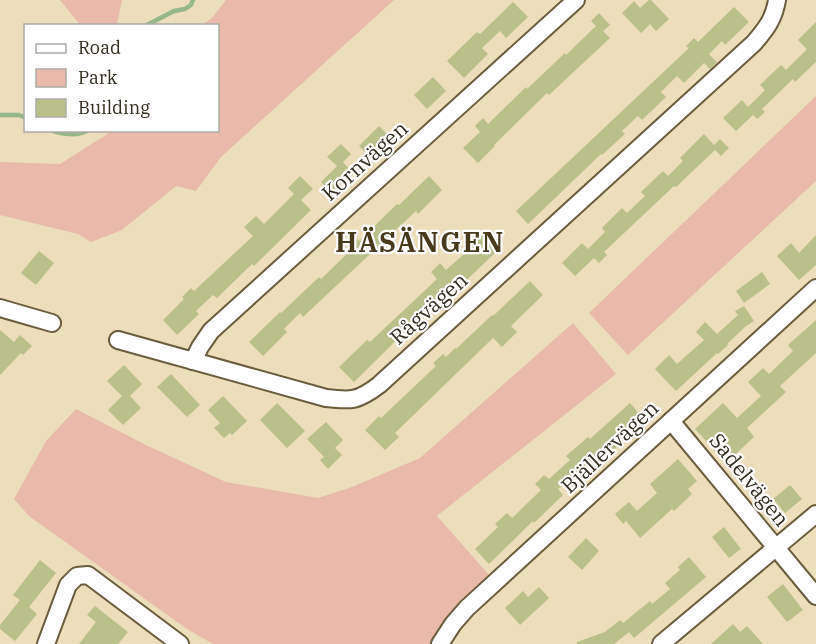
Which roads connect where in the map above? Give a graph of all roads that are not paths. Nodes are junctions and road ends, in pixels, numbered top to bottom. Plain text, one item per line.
1 (576, 0) edge
2 (777, 0) edge
3 (816, 288) edge
4 (0, 308) edge
5 (52, 323) dead end
6 (118, 340) dead end
7 (193, 361) junction
8 (671, 421) junction
9 (816, 514) edge
10 (776, 548) junction
11 (816, 596) edge
12 (46, 644) edge
13 (180, 644) edge
14 (440, 644) edge
15 (660, 644) edge

1 - 7 street, Kornvägen
2 - 7 street, Rågvägen
3 - 8 street, Bjällervägen
4 - 5 street
6 - 7 street, Rågvägen
8 - 10 street, Sadelvägen
8 - 14 street, Bjällervägen
9 - 10 street
10 - 11 street, Sadelvägen
10 - 15 street
12 - 13 street

